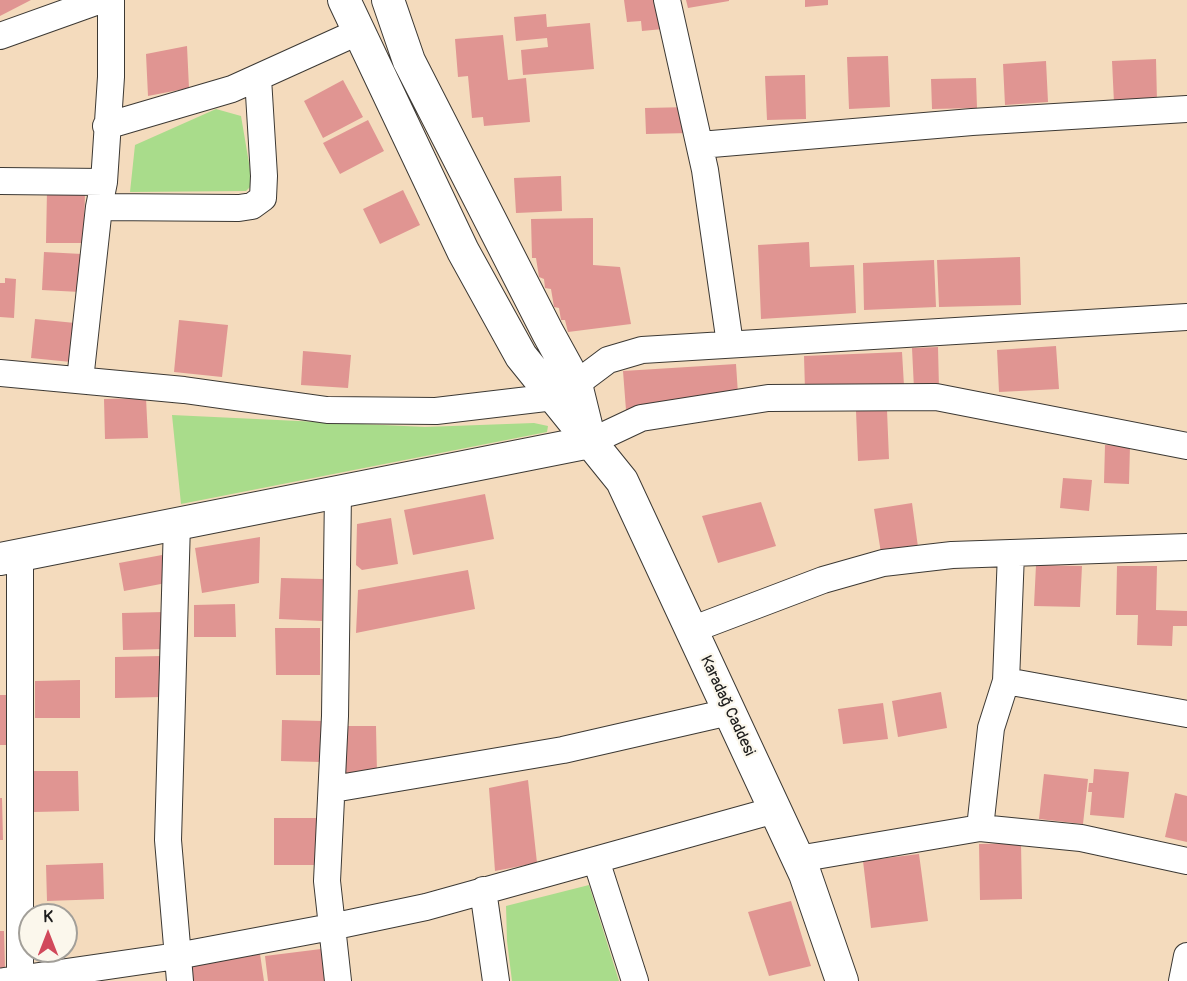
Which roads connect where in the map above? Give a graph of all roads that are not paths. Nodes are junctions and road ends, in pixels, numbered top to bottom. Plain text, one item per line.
1 (101, 0) edge
2 (111, 0) edge
3 (344, 0) edge
4 (388, 0) edge
5 (667, 0) edge
6 (358, 32) junction
7 (0, 36) edge
8 (258, 78) junction
9 (1187, 109) edge
10 (106, 126) junction
11 (700, 145) junction
12 (0, 181) edge
13 (102, 194) junction
14 (1187, 317) edge
15 (730, 344) junction
16 (0, 373) edge
17 (80, 381) junction
18 (565, 391) junction
19 (590, 442) junction
20 (1187, 446) edge
21 (338, 492) junction
22 (177, 523) junction
23 (1187, 547) edge
24 (1011, 553) junction
25 (10, 556) edge
26 (691, 630) junction
27 (1006, 681) junction
28 (729, 712) junction
29 (1187, 714) edge
30 (333, 789) junction
31 (775, 810) junction
32 (980, 828) junction
33 (798, 859) junction
34 (596, 860) junction
35 (1187, 861) edge
36 (483, 890) junction
37 (331, 927) junction
38 (177, 956) junction
39 (1187, 956) edge
40 (15, 980) edge
41 (180, 981) edge
42 (338, 981) edge
43 (496, 981) edge
44 (635, 981) edge
45 (842, 981) edge
46 (1182, 981) edge

1 - 7 street
2 - 10 street
3 - 6 street
4 - 18 street
5 - 11 street
6 - 8 street
6 - 18 street
8 - 10 street
8 - 13 street
9 - 11 street
10 - 13 street
11 - 15 street
12 - 13 street
13 - 17 street
14 - 15 street
15 - 18 street
16 - 17 street
17 - 18 street
18 - 19 street, Karadağ Caddesi
19 - 20 street
19 - 21 street
19 - 26 street, Karadağ Caddesi
21 - 22 street
21 - 30 street
22 - 25 street
22 - 38 street
23 - 24 street
24 - 26 street
24 - 27 street
25 - 40 street
26 - 28 street, Karadağ Caddesi
27 - 29 street
27 - 32 street
28 - 30 street
28 - 31 street, Karadağ Caddesi
30 - 37 street
31 - 33 street, Karadağ Caddesi
31 - 34 street
32 - 33 street
32 - 35 street
33 - 45 street, Karadağ Caddesi
34 - 36 street
34 - 44 street
36 - 37 street
36 - 43 street
37 - 38 street
37 - 42 street
38 - 40 street
38 - 41 street
39 - 46 street

